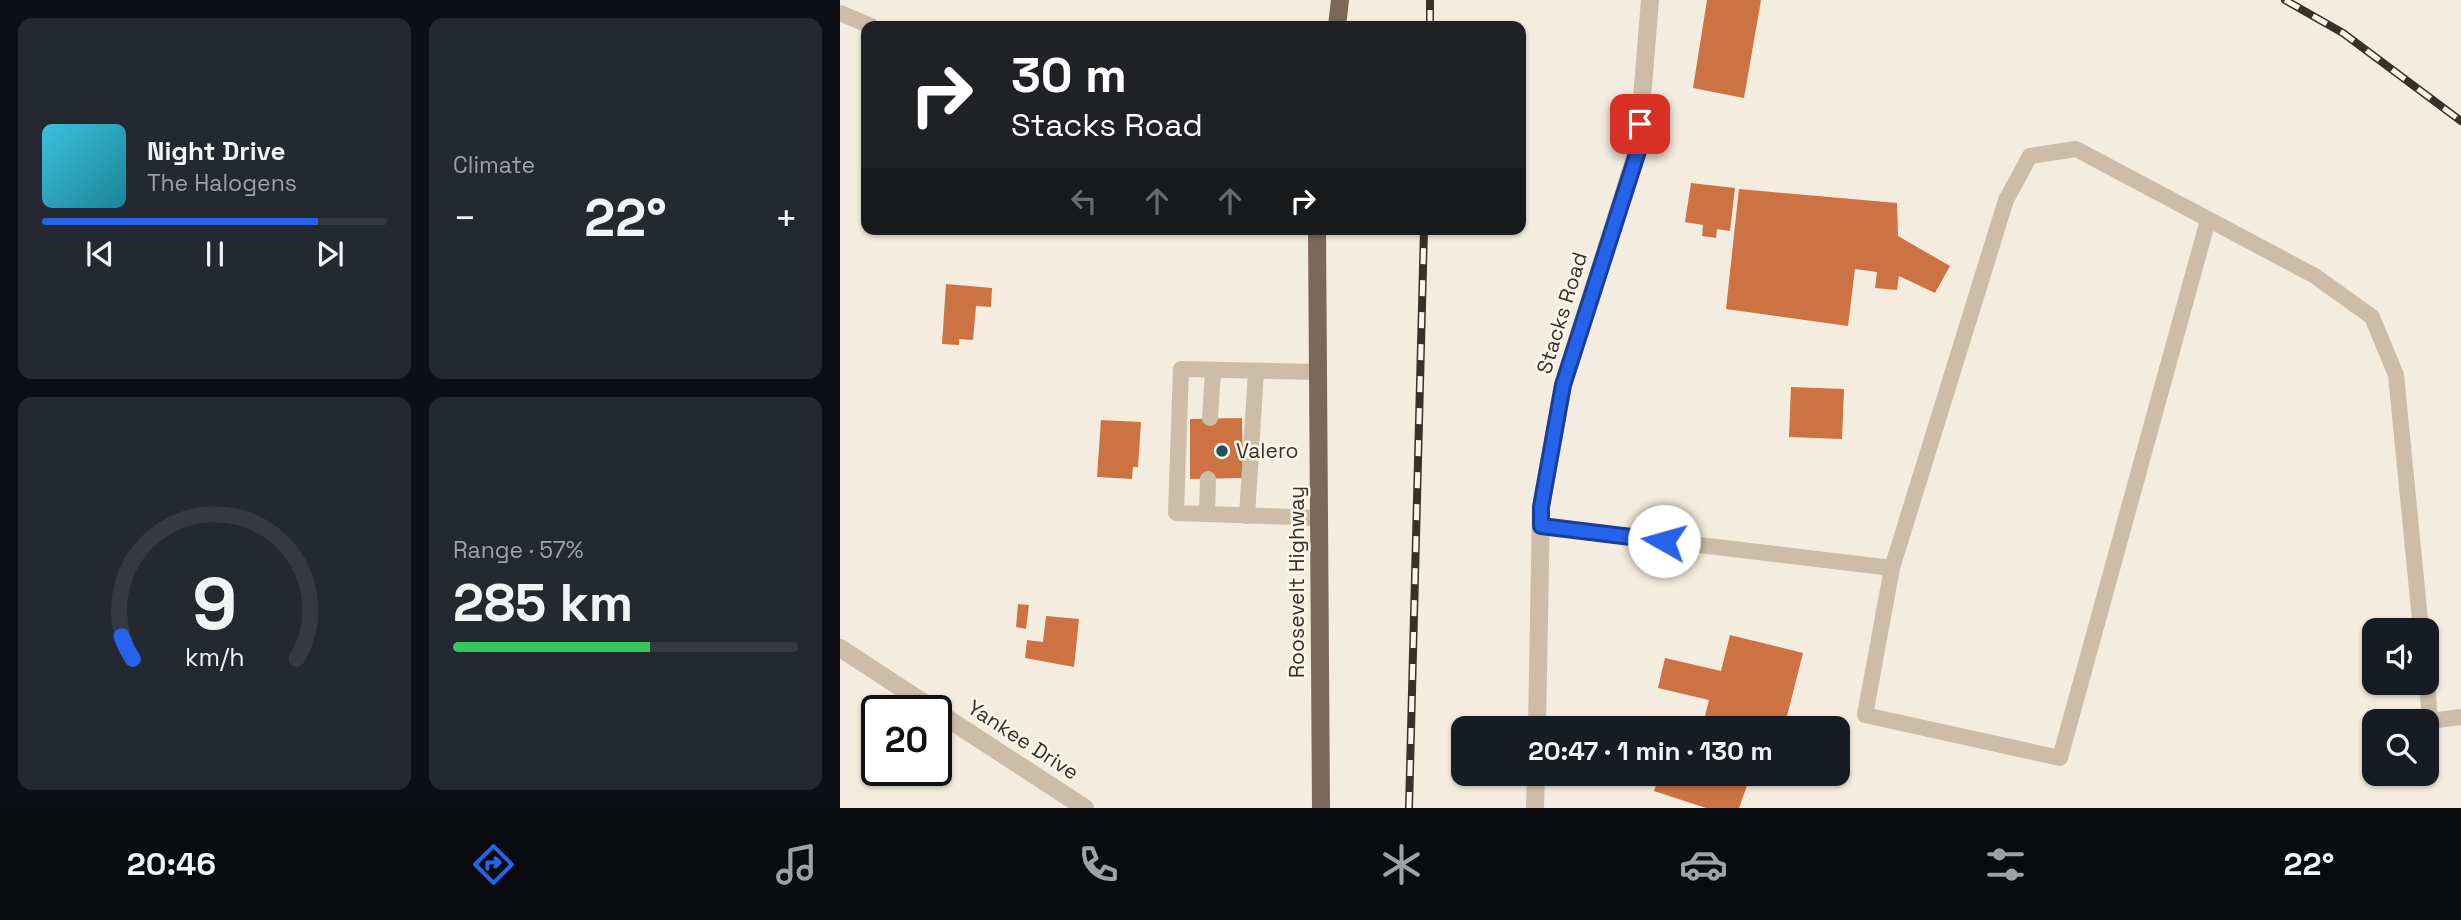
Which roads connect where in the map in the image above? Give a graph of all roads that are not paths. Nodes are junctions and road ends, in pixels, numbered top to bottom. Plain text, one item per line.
1 (1340, 0) edge
2 (1650, 0) edge
3 (840, 13) edge
4 (1338, 21) edge
5 (861, 22) edge
6 (2208, 220) junction
7 (1317, 235) edge
8 (1213, 370) junction
9 (1256, 371) junction
10 (1318, 372) junction
11 (1210, 418) dead end
12 (1208, 479) dead end
13 (1208, 514) junction
14 (1247, 516) junction
15 (1319, 519) junction
16 (1541, 526) junction
17 (1892, 568) junction
18 (2420, 618) edge
19 (840, 648) edge
20 (912, 695) edge
21 (2428, 695) edge
22 (1537, 716) edge
23 (2461, 717) edge
24 (952, 721) edge
25 (1536, 786) edge
26 (1085, 808) edge
27 (1321, 808) edge
28 (1535, 808) edge

1 - 4 main road
2 - 16 street, Stacks Road
3 - 5 lane
6 - 17 lane
6 - 17 lane
6 - 18 lane
7 - 10 main road, Roosevelt Highway
8 - 9 lane
8 - 11 lane
8 - 13 lane
9 - 10 lane
9 - 14 lane
10 - 15 main road, Roosevelt Highway
12 - 13 lane
13 - 14 lane
14 - 15 lane
15 - 27 main road, Roosevelt Highway
16 - 17 lane
16 - 22 street, Stacks Road
19 - 20 street, Yankee Drive
21 - 23 lane
24 - 26 street, Yankee Drive
25 - 28 street

